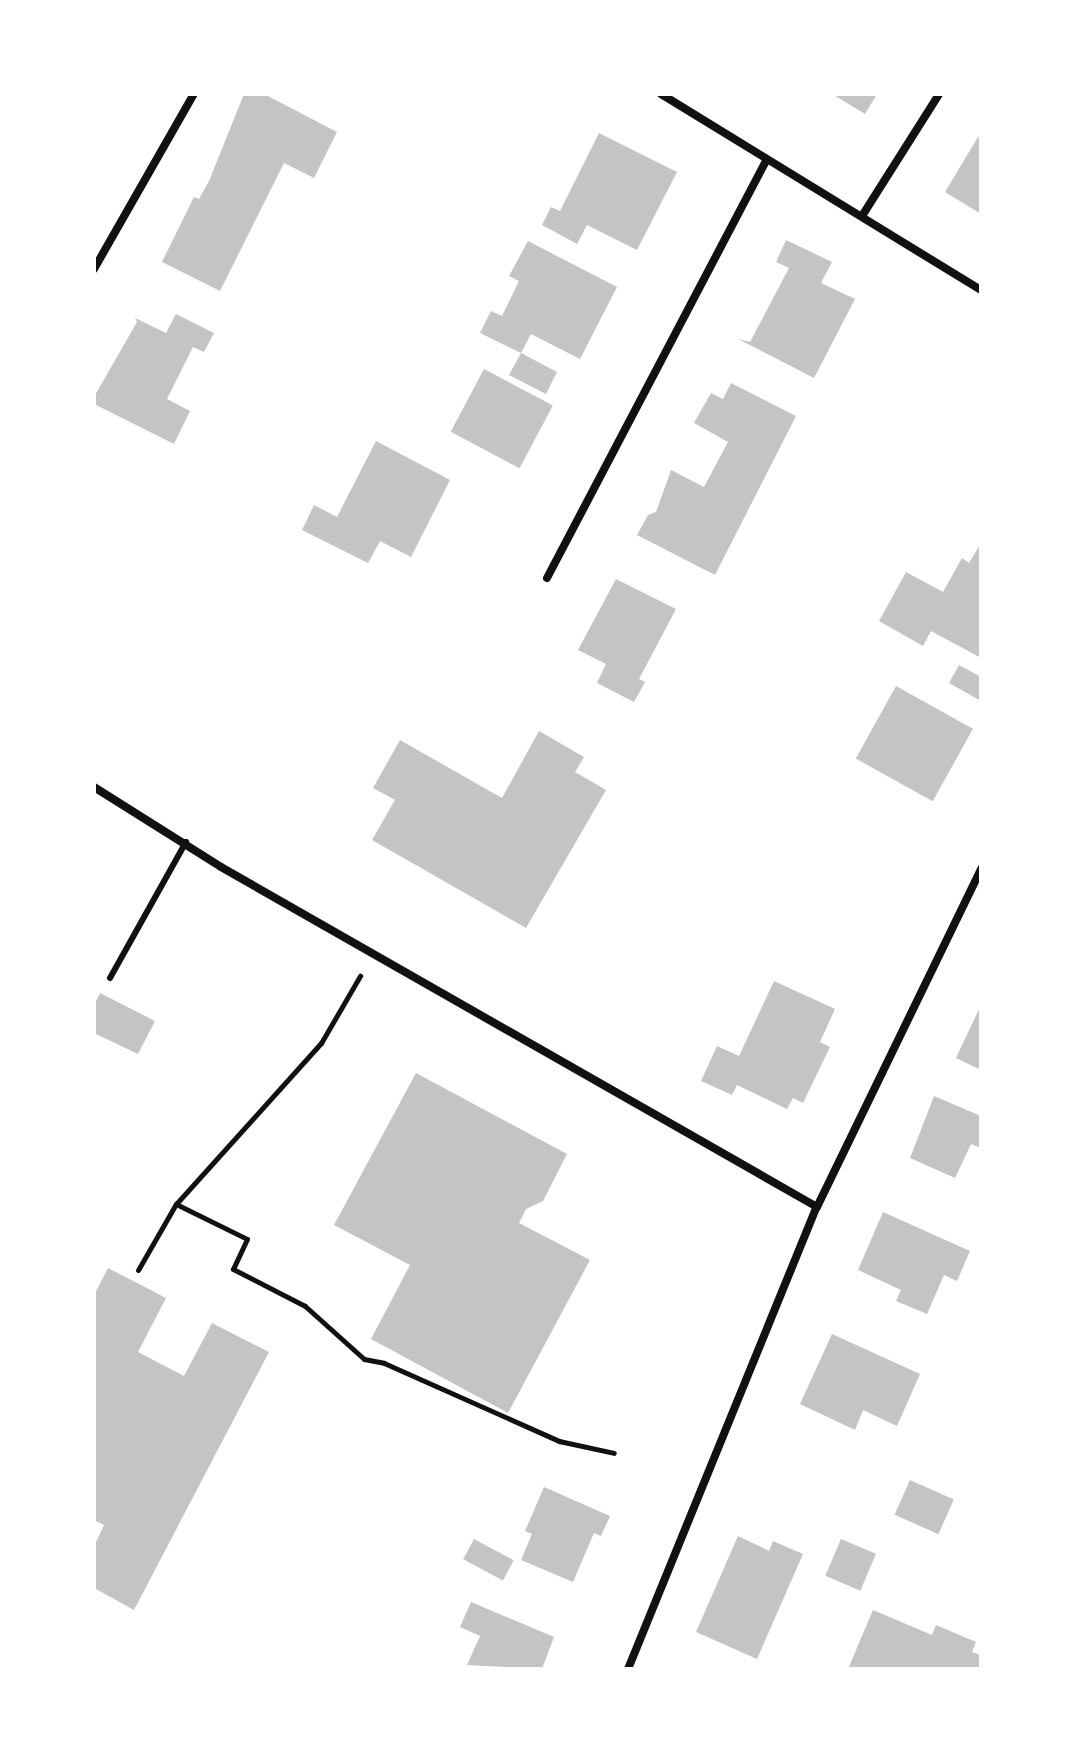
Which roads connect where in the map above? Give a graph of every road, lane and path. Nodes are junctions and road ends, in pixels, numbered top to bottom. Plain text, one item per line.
1 (194, 94) edge
2 (661, 94) edge
3 (939, 94) edge
4 (766, 160) junction
5 (862, 216) junction
6 (94, 269) edge
7 (981, 290) edge
8 (547, 578) dead end
9 (94, 787) edge
10 (186, 842) junction
11 (981, 869) edge
12 (372, 954) junction
13 (110, 978) dead end
14 (176, 1204) junction
15 (817, 1207) junction
16 (138, 1270) dead end
17 (614, 1453) dead end
18 (628, 1669) edge

1 - 6 street
2 - 4 street
3 - 5 street
4 - 5 street
4 - 8 street
5 - 7 street
9 - 10 street
10 - 12 street
10 - 13 lane
11 - 15 street
12 - 14 path
12 - 15 street
14 - 16 path
14 - 17 path
15 - 18 street

